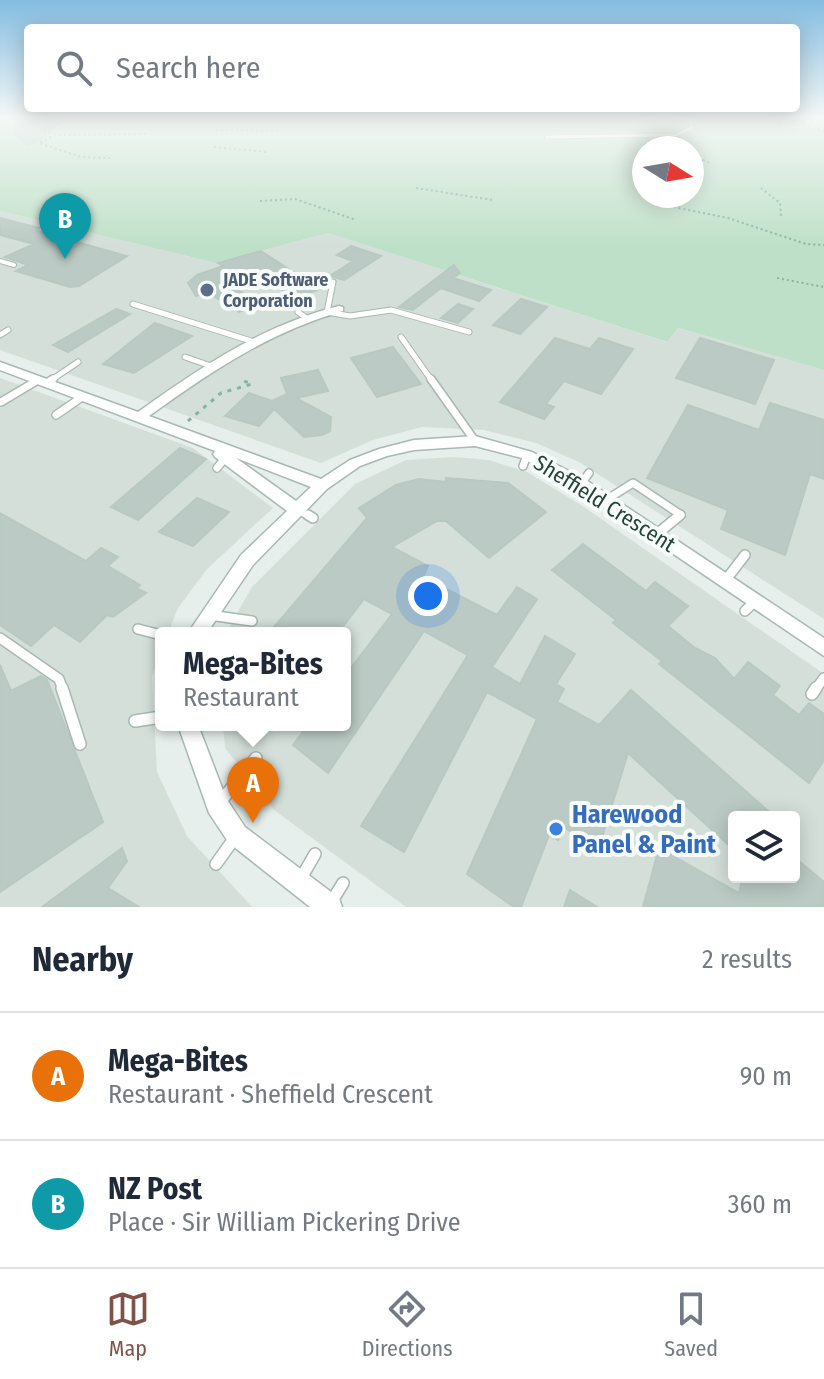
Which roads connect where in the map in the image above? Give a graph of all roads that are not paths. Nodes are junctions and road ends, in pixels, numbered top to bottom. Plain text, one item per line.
1 (0, 261) edge
2 (14, 265) dead end
3 (333, 282) dead end
4 (133, 304) dead end
5 (333, 310) junction
6 (8, 330) dead end
7 (469, 332) dead end
8 (0, 335) edge
9 (401, 337) dead end
10 (251, 341) junction
11 (185, 357) dead end
12 (78, 362) dead end
13 (0, 366) edge
14 (211, 366) junction
15 (42, 382) junction
16 (82, 397) junction
17 (1, 402) edge
18 (56, 415) dead end
19 (140, 417) junction
20 (475, 441) junction
21 (204, 443) junction
22 (322, 485) junction
23 (606, 500) junction
24 (305, 514) junction
25 (657, 534) junction
26 (745, 555) dead end
27 (725, 581) junction
28 (207, 615) junction
29 (252, 621) dead end
30 (200, 627) edge
31 (138, 629) dead end
32 (155, 633) edge
33 (0, 638) edge
34 (824, 648) edge
35 (824, 678) edge
36 (812, 694) dead end
37 (155, 718) edge
38 (135, 721) dead end
39 (190, 731) edge
40 (80, 744) dead end
41 (256, 758) dead end
42 (217, 805) junction
43 (237, 835) junction
44 (315, 854) dead end
45 (216, 864) dead end
46 (299, 882) junction
47 (343, 883) dead end
48 (330, 906) edge

1 - 2 lane
3 - 5 lane
4 - 10 lane
5 - 7 lane
5 - 10 street
6 - 8 lane
9 - 20 lane
10 - 14 street
11 - 14 lane
12 - 15 lane
13 - 15 street
14 - 19 street
15 - 16 street
15 - 17 lane
16 - 18 lane
16 - 19 street
19 - 21 street
20 - 22 street, Sheffield Crescent
20 - 23 street, Sheffield Crescent
21 - 22 street
21 - 24 street
22 - 24 street, Sheffield Crescent
23 - 25 street, Sheffield Crescent
23 - 25 lane
24 - 28 street, Sheffield Crescent
25 - 27 street, Sheffield Crescent
26 - 27 lane
27 - 34 street, Sheffield Crescent
28 - 29 lane
28 - 30 street, Sheffield Crescent
31 - 32 lane
33 - 40 lane
35 - 36 lane
37 - 38 lane
39 - 42 street
41 - 42 lane
42 - 43 street
43 - 45 lane
43 - 46 street
44 - 46 lane
46 - 48 street
47 - 48 lane

